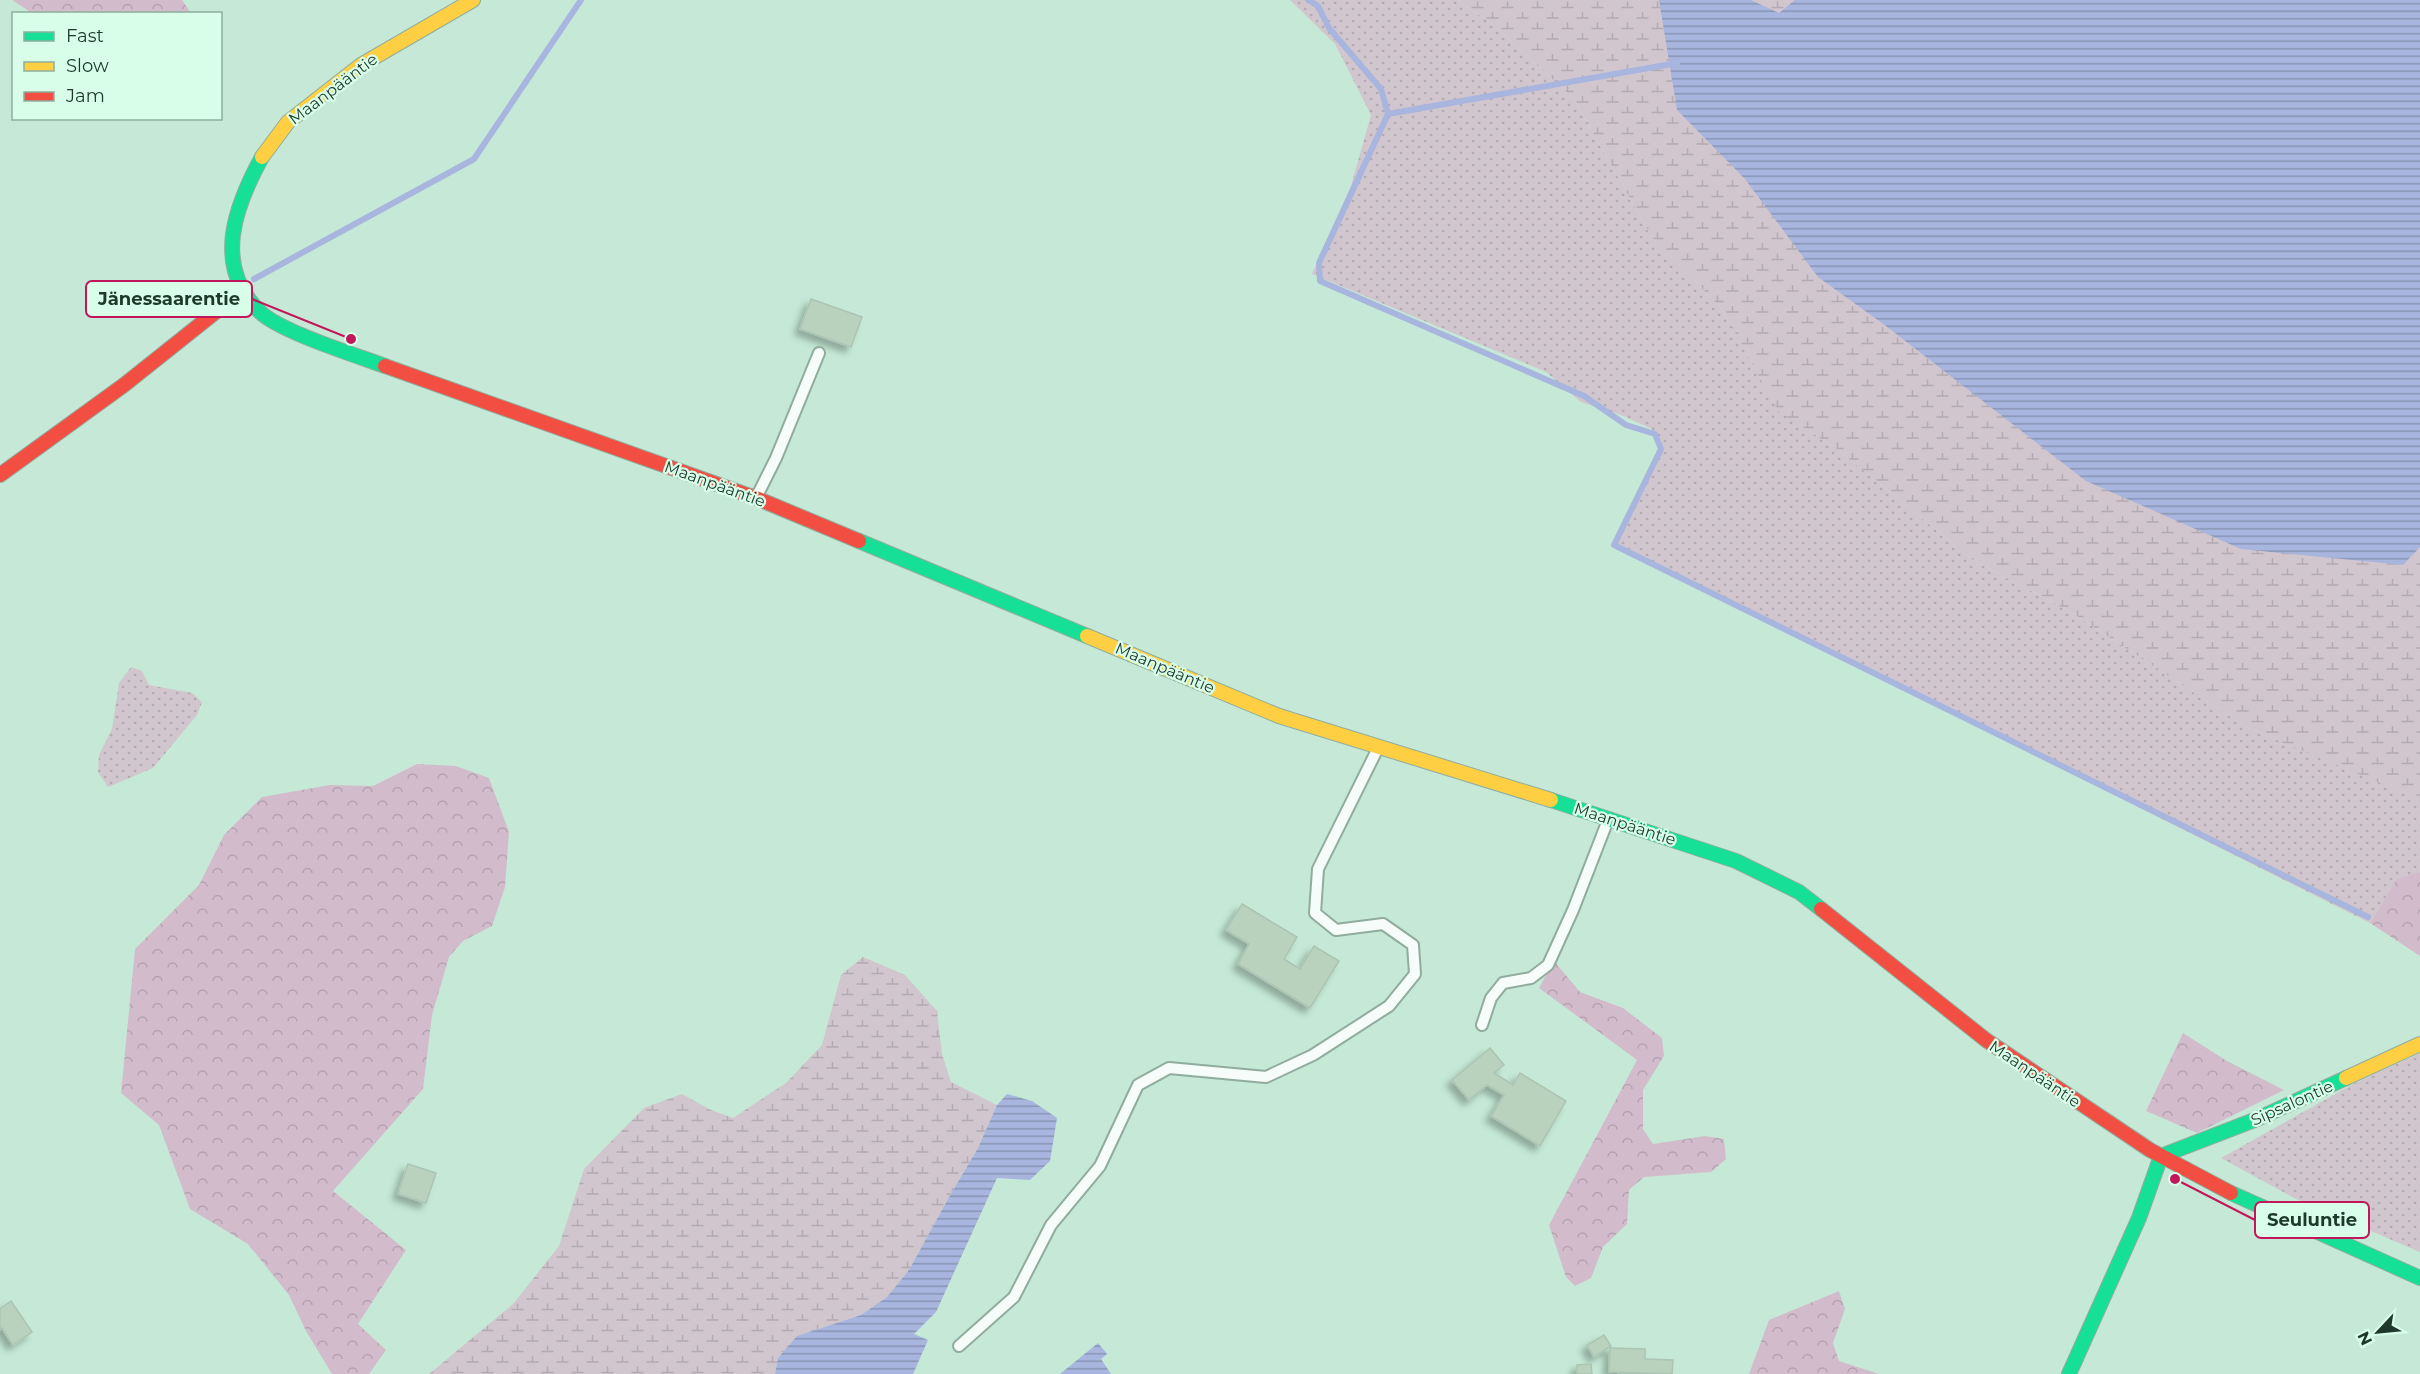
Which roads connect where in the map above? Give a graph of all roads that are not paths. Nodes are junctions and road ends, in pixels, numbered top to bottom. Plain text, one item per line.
1 (473, 0) edge
2 (242, 291) junction
3 (819, 353) dead end
4 (0, 475) edge
5 (756, 498) junction
6 (1379, 747) junction
7 (1609, 818) junction
8 (1482, 1025) dead end
9 (2420, 1044) edge
10 (2162, 1156) junction
11 (2420, 1278) edge
12 (959, 1346) dead end
13 (2069, 1374) edge

1 - 2 street, Maanpääntie
2 - 4 street
2 - 5 street, Maanpääntie
3 - 5 lane
5 - 6 street, Maanpääntie
6 - 7 street, Maanpääntie
6 - 12 lane
7 - 8 lane
7 - 10 street, Maanpääntie
9 - 10 street, Sipsalontie
10 - 11 street, Maanpääntie
10 - 13 street

